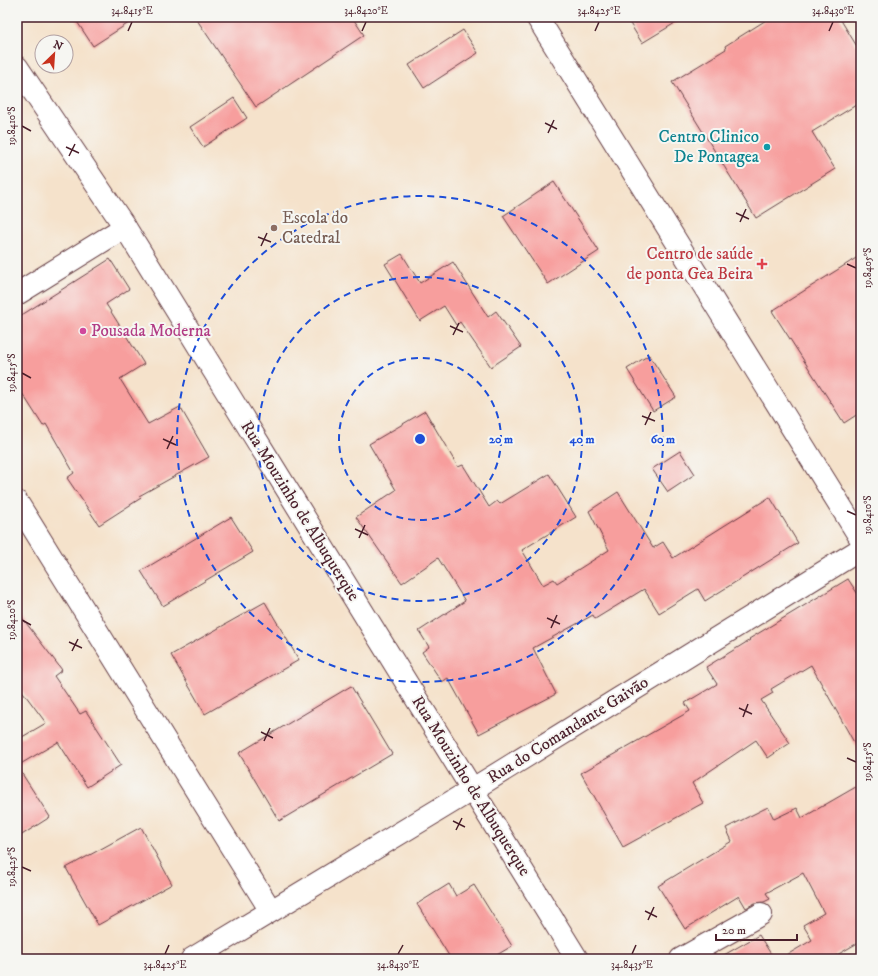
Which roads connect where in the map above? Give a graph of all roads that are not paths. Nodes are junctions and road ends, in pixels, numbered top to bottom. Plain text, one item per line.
1 (537, 17) edge
2 (17, 67) edge
3 (124, 227) junction
4 (17, 294) edge
5 (17, 502) edge
6 (861, 539) edge
7 (861, 549) edge
8 (473, 789) junction
9 (271, 911) junction
10 (761, 914) dead end
11 (192, 959) edge
12 (577, 959) edge
13 (681, 959) edge

1 - 6 street
2 - 3 street, Rua Mouzinho de Albuquerque
3 - 4 street
3 - 8 street, Rua Mouzinho de Albuquerque
5 - 9 street
7 - 8 street, Rua do Comandante Gaivão
8 - 9 street, Rua do Comandante Gaivão
8 - 12 street, Rua Mouzinho de Albuquerque
9 - 11 street, Rua do Comandante Gaivão
10 - 13 street

